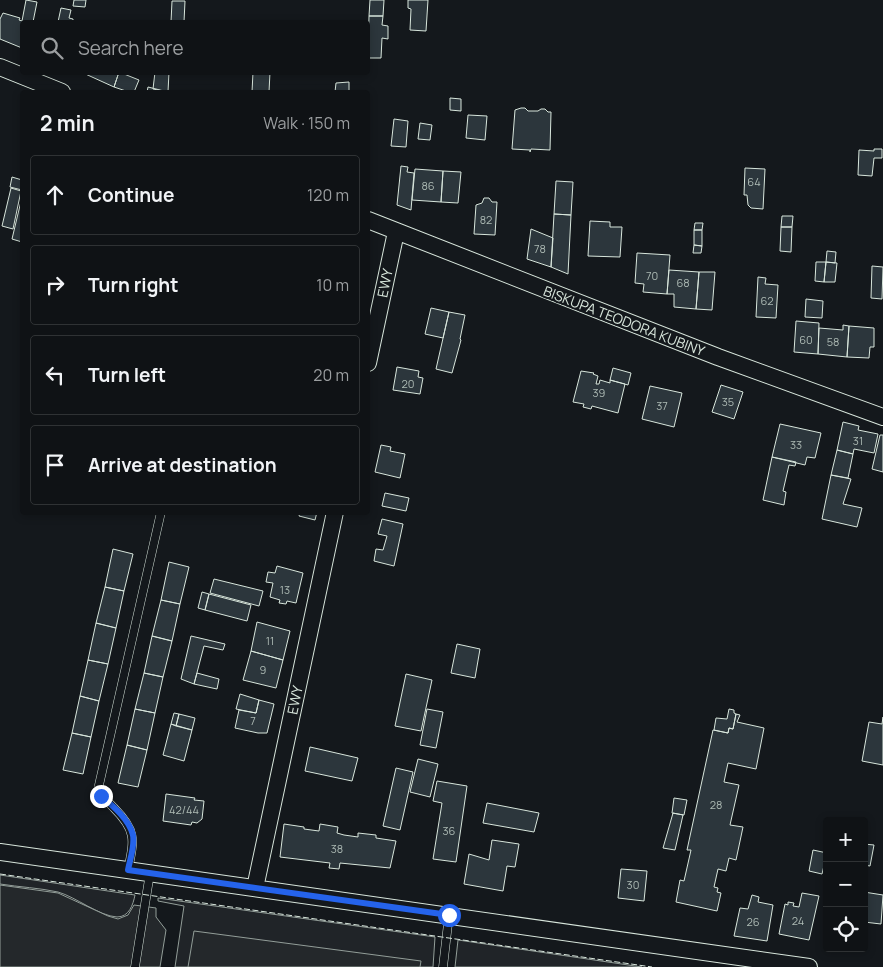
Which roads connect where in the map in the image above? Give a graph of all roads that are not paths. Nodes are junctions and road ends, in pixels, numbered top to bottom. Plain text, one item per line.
1 (0, 66) edge
2 (20, 74) edge
3 (21, 75) edge
4 (57, 90) edge
5 (370, 221) edge
6 (396, 232) junction
7 (370, 353) edge
8 (883, 417) edge
9 (159, 515) edge
10 (334, 515) edge
11 (0, 852) edge
12 (128, 870) junction
13 (150, 873) junction
14 (255, 888) junction
15 (449, 915) junction
16 (135, 967) edge
17 (443, 967) edge
18 (809, 967) edge

1 - 2 street
3 - 4 street
5 - 6 street, BISKUPA TEODORA KUBINY
6 - 7 street, EWY
6 - 8 street, BISKUPA TEODORA KUBINY
9 - 12 lane
10 - 14 street, EWY
11 - 12 street
12 - 13 street
13 - 14 street
13 - 16 lane
14 - 15 street
15 - 17 lane
15 - 18 street

